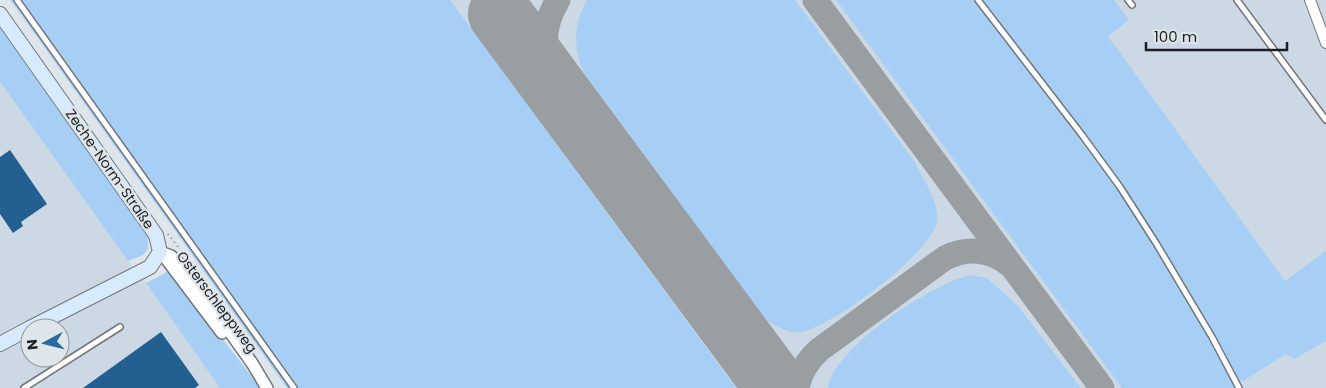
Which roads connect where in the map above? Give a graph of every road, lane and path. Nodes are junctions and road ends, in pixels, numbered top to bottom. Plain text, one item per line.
1 (17, 0) edge
2 (978, 0) edge
3 (1236, 0) edge
4 (1310, 0) edge
5 (0, 14) edge
6 (1326, 43) edge
7 (1326, 120) edge
8 (175, 243) dead end
9 (166, 249) junction
10 (50, 318) edge
11 (120, 327) dead end
12 (20, 333) edge
13 (0, 344) edge
14 (266, 386) edge
15 (24, 388) edge
16 (294, 388) edge
17 (1239, 388) edge

1 - 16 lane
2 - 17 lane
3 - 7 lane
4 - 6 street
5 - 9 main road, Zeche-Norm-Straße
8 - 9 path
9 - 10 main road
9 - 14 street, Osterschleppweg
11 - 15 lane
12 - 13 main road

